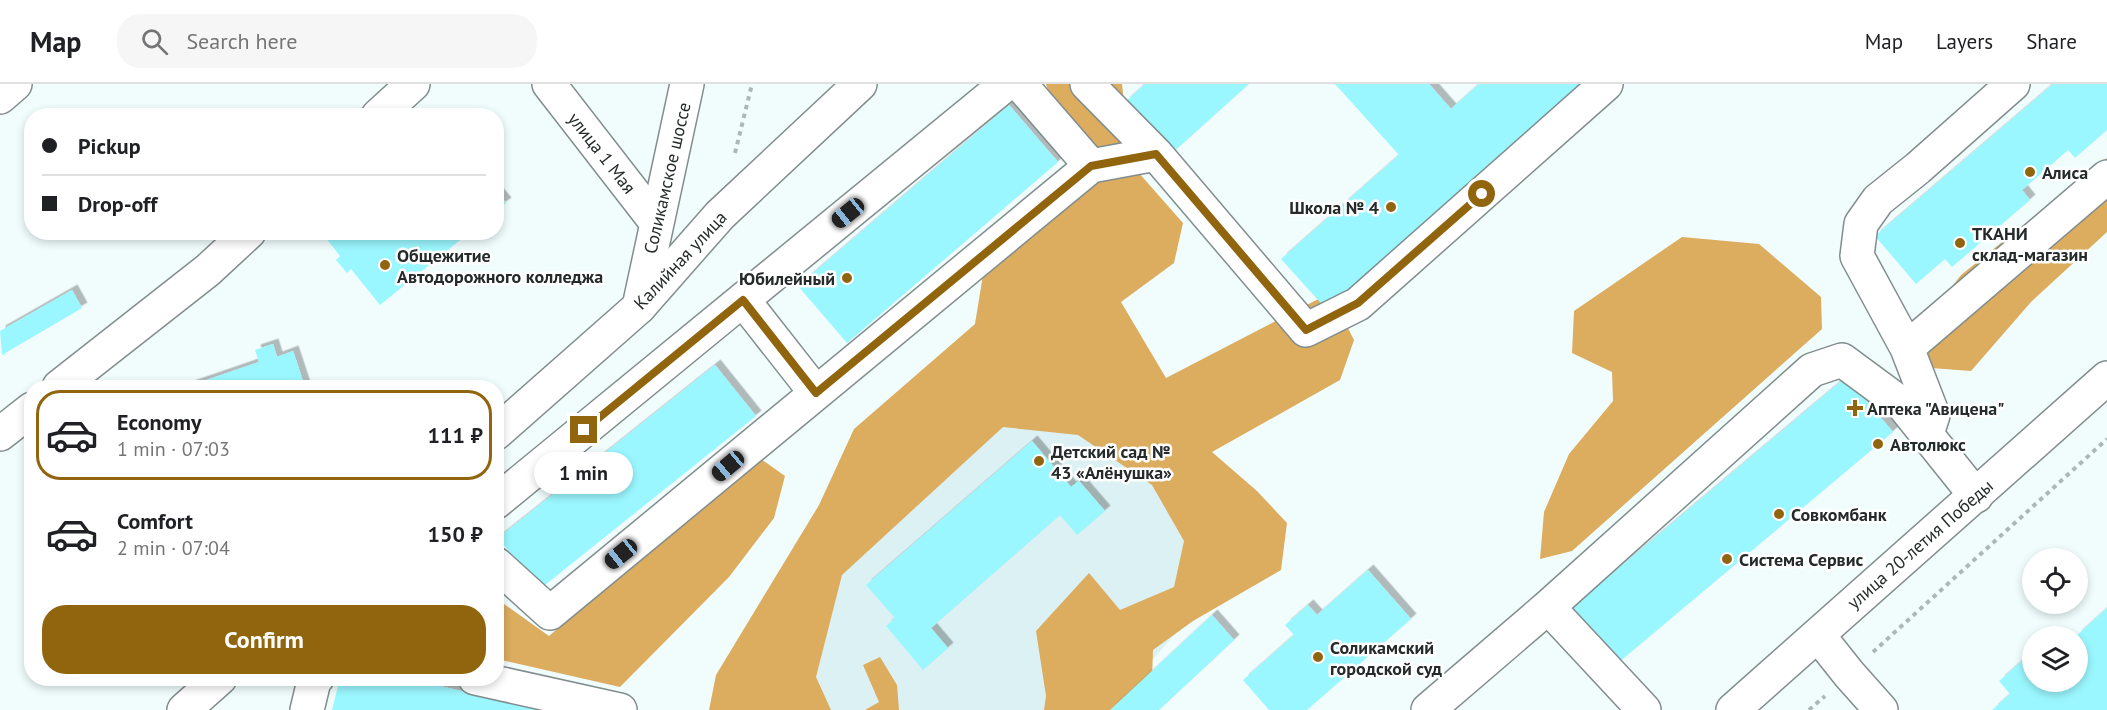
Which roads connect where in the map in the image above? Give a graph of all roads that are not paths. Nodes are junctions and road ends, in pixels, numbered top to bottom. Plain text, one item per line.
1 (15, 84) edge
2 (413, 84) edge
3 (549, 84) edge
4 (687, 84) edge
5 (860, 84) edge
6 (1006, 84) edge
7 (1020, 84) edge
8 (1088, 84) edge
9 (1606, 84) edge
10 (2013, 84) edge
11 (0, 97) edge
12 (387, 108) edge
13 (1156, 154) junction
14 (1091, 166) junction
15 (2107, 177) edge
16 (656, 222) junction
17 (240, 240) edge
18 (743, 300) junction
19 (639, 306) junction
20 (1907, 348) junction
21 (2107, 378) edge
22 (68, 380) edge
23 (816, 393) junction
24 (24, 415) edge
25 (504, 426) edge
26 (0, 434) edge
27 (1927, 434) junction
28 (504, 495) edge
29 (1976, 496) junction
30 (504, 571) edge
31 (1548, 607) junction
32 (1818, 634) junction
33 (504, 684) edge
34 (211, 686) edge
35 (313, 686) edge
36 (184, 710) edge
37 (307, 710) edge
38 (620, 710) edge
39 (1428, 710) edge
40 (1644, 710) edge
41 (1733, 710) edge
42 (1881, 710) edge

1 - 11 main road
2 - 12 main road
3 - 16 main road, улица 1 Мая
4 - 16 main road, Соликамское шоссе
5 - 19 main road, Калийная улица
6 - 18 main road
7 - 14 main road
8 - 13 main road
9 - 13 main road
10 - 20 main road
13 - 14 main road
14 - 23 main road
15 - 20 main road
16 - 19 main road, Соликамское шоссе
17 - 22 main road
18 - 23 main road
18 - 28 main road
19 - 25 main road, Калийная улица
20 - 27 main road
21 - 29 main road, улица 20-летия Победы
23 - 30 main road
24 - 26 main road
27 - 29 main road
27 - 31 main road
29 - 32 main road, улица 20-летия Победы
31 - 39 main road
31 - 40 main road
32 - 41 main road, улица 20-летия Победы
32 - 42 main road
33 - 38 main road
34 - 36 main road
35 - 37 main road

